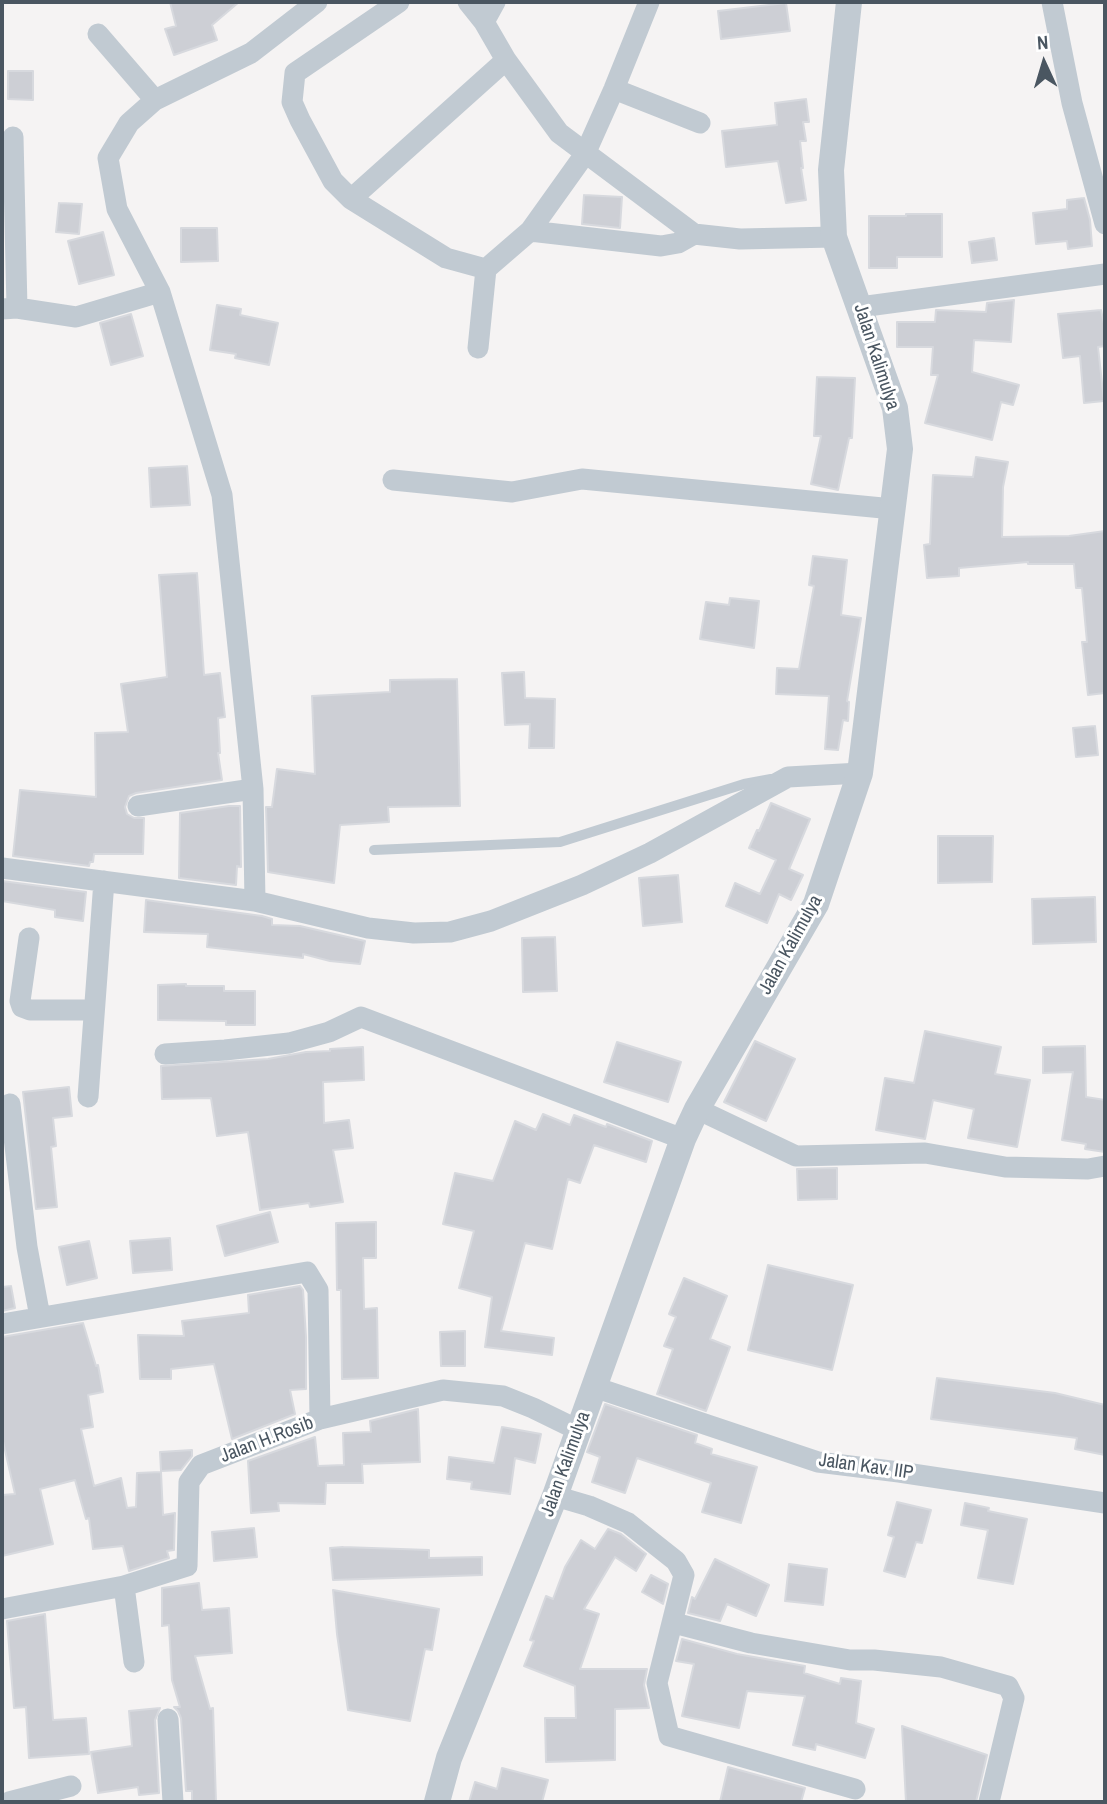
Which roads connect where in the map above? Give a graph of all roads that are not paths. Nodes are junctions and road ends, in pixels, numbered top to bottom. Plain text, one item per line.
1 (317, 2) edge
2 (399, 2) edge
3 (468, 2) edge
4 (495, 2) edge
5 (649, 2) edge
6 (849, 2) edge
7 (1052, 2) edge
8 (484, 22) junction
9 (99, 34) dead end
10 (506, 60) junction
11 (614, 89) junction
12 (155, 100) junction
13 (700, 122) dead end
14 (13, 137) dead end
15 (584, 154) junction
16 (351, 199) junction
17 (1105, 224) edge
18 (530, 232) junction
19 (694, 234) junction
20 (834, 237) junction
21 (486, 269) junction
22 (1105, 274) edge
23 (160, 292) junction
24 (860, 307) junction
25 (9, 309) edge
26 (478, 348) dead end
27 (393, 480) dead end
28 (893, 509) junction
29 (860, 773) junction
30 (788, 777) junction
31 (253, 789) junction
32 (138, 806) dead end
33 (374, 850) dead end
34 (2, 868) edge
35 (104, 881) junction
36 (255, 901) junction
37 (29, 938) dead end
38 (94, 1010) junction
39 (165, 1054) dead end
40 (88, 1097) dead end
41 (10, 1104) dead end
42 (697, 1109) junction
43 (683, 1139) junction
44 (1105, 1166) edge
45 (40, 1317) junction
46 (2, 1324) edge
47 (594, 1387) junction
48 (320, 1419) junction
49 (578, 1430) junction
50 (555, 1496) junction
51 (1105, 1503) edge
52 (124, 1586) junction
53 (2, 1609) edge
54 (674, 1623) junction
55 (134, 1662) dead end
56 (168, 1719) dead end
57 (71, 1786) dead end
58 (855, 1790) dead end
59 (9, 1802) edge
60 (173, 1802) edge
61 (436, 1802) edge
62 (989, 1802) edge

1 - 12 street
2 - 16 street
3 - 8 street
4 - 8 street
5 - 11 street
6 - 20 street, Jalan Kalimulya
7 - 17 street
8 - 10 street
9 - 12 street
10 - 15 street
10 - 16 street
11 - 13 street
11 - 15 street
12 - 23 street
14 - 25 street
15 - 18 street
15 - 19 street
16 - 21 street
18 - 19 street
18 - 21 street
19 - 20 street
20 - 24 street, Jalan Kalimulya
21 - 26 street
22 - 24 street
23 - 25 street
23 - 31 street
24 - 28 street, Jalan Kalimulya
27 - 28 street
28 - 29 street, Jalan Kalimulya
29 - 30 street
29 - 42 street, Jalan Kalimulya
30 - 33 lane
30 - 36 street
31 - 32 street
31 - 36 street
34 - 35 street
35 - 36 street
35 - 38 street
37 - 38 street
38 - 40 street
39 - 43 street
41 - 45 street
42 - 43 street, Jalan Kalimulya
42 - 44 street
43 - 47 street, Jalan Kalimulya
45 - 46 street
45 - 48 street
47 - 49 street, Jalan Kalimulya
47 - 51 street, Jalan Kav. IIP
48 - 49 street, Jalan H.Rosib
48 - 52 street, Jalan H.Rosib
49 - 50 street, Jalan Kalimulya
50 - 54 street
50 - 61 street, Jalan Kalimulya
52 - 53 street, Jalan H.Rosib
52 - 55 street
54 - 58 street
54 - 62 street
56 - 60 street
57 - 59 street

